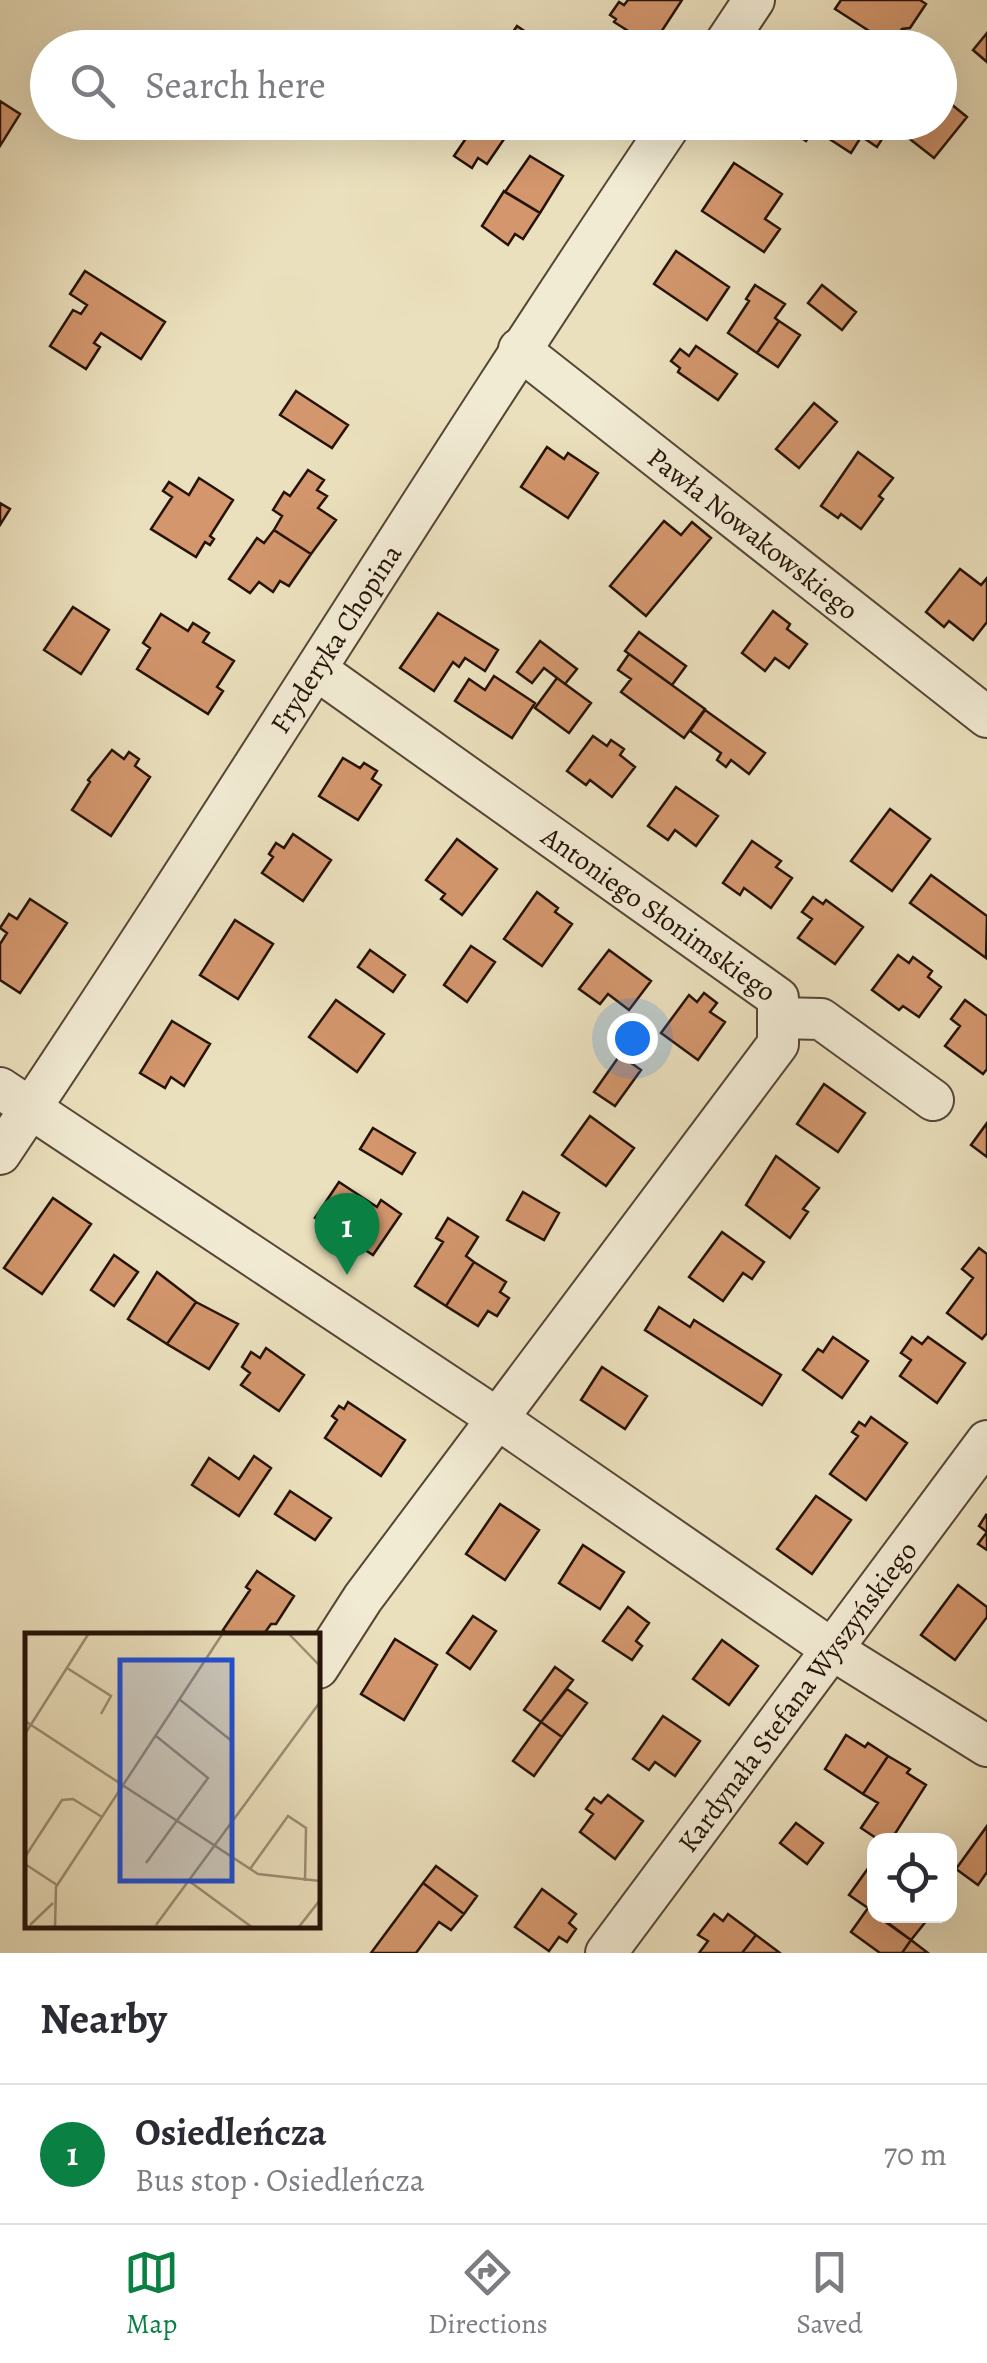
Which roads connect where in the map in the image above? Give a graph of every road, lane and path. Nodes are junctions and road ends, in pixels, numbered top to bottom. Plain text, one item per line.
1 (754, 0) edge
2 (734, 30) edge
3 (660, 140) edge
4 (519, 349) junction
5 (317, 670) junction
6 (987, 716) edge
7 (778, 1018) junction
8 (15, 1098) edge
9 (933, 1100) dead end
10 (0, 1154) edge
11 (498, 1419) junction
12 (987, 1440) edge
13 (833, 1650) junction
14 (320, 1665) edge
15 (987, 1746) edge
16 (608, 1952) edge

1 - 2 street
3 - 4 street, Fryderyka Chopina
4 - 5 street, Fryderyka Chopina
4 - 6 street, Pawła Nowakowskiego
5 - 7 street, Antoniego Słonimskiego
5 - 8 street, Fryderyka Chopina
7 - 9 street
7 - 11 street, Antoniego Słonimskiego
8 - 10 street, Fryderyka Chopina
8 - 11 street
11 - 13 street
11 - 14 street, Antoniego Słonimskiego
12 - 13 street, Kardynała Stefana Wyszyńskiego
13 - 15 street
13 - 16 street, Kardynała Stefana Wyszyńskiego

